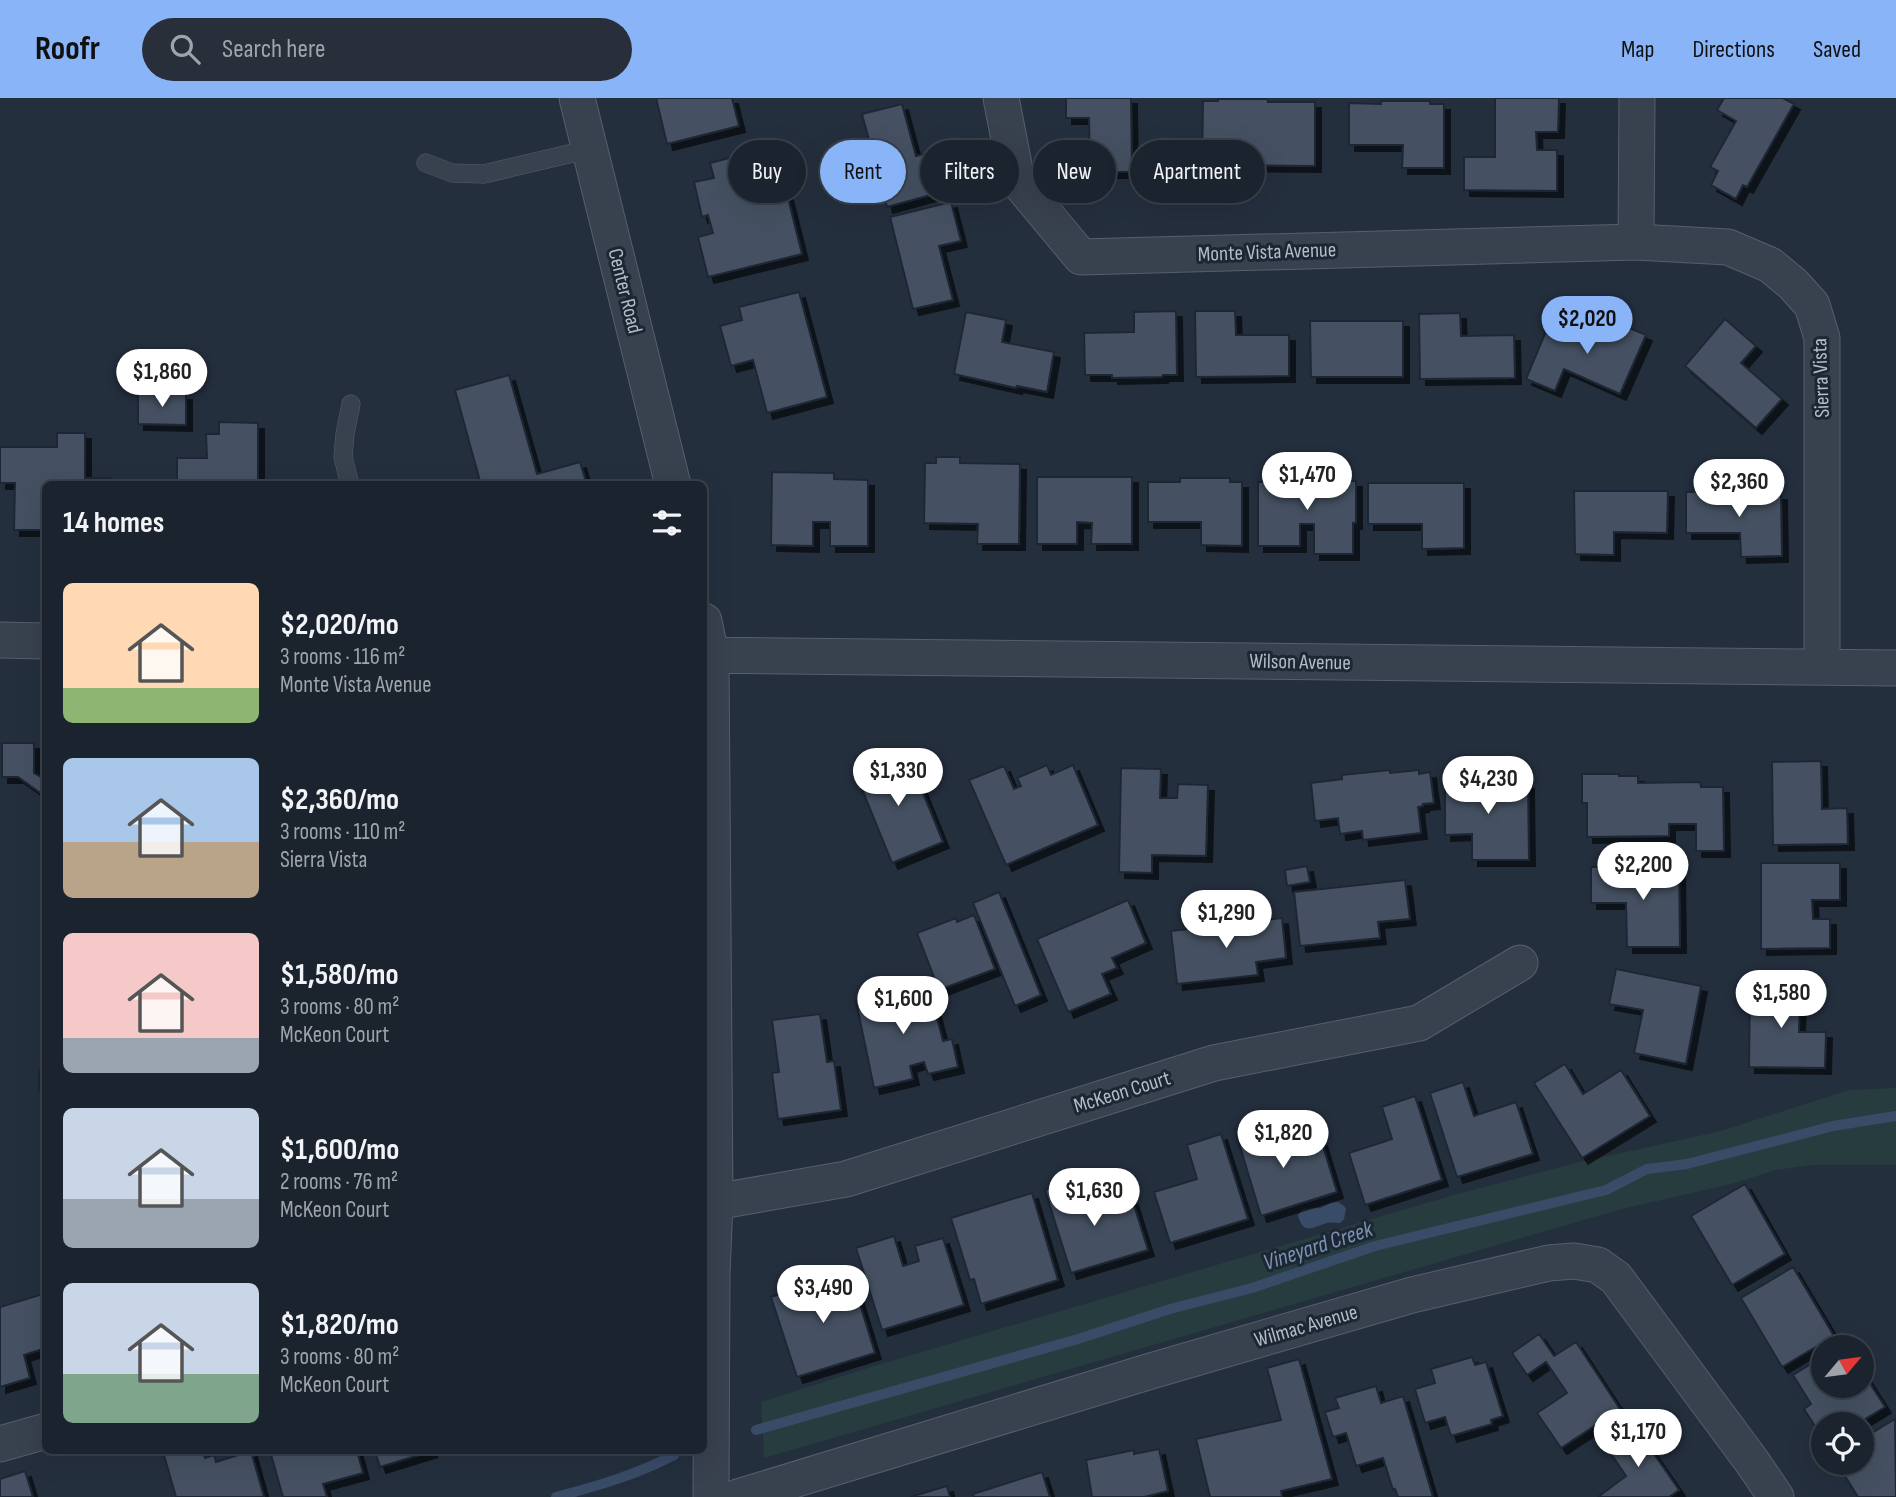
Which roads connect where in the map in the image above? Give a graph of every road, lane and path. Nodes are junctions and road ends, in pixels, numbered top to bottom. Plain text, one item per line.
1 (577, 98) edge
2 (1001, 98) edge
3 (1637, 98) edge
4 (590, 149) junction
5 (426, 163) dead end
6 (1636, 242) junction
7 (351, 404) dead end
8 (348, 481) edge
9 (672, 481) edge
10 (0, 640) edge
11 (42, 641) edge
12 (707, 655) edge
13 (1822, 667) junction
14 (1896, 668) edge
15 (1520, 963) dead end
16 (715, 1202) junction
17 (708, 1273) edge
18 (42, 1432) edge
19 (0, 1444) edge
20 (711, 1497) edge
21 (738, 1497) edge
22 (1776, 1497) edge

1 - 4 street, Center Road
2 - 6 street, Monte Vista Avenue
3 - 6 street
4 - 5 lane
4 - 9 street, Center Road
6 - 13 street, Sierra Vista
7 - 8 lane
10 - 11 street
12 - 13 street, Wilson Avenue
12 - 16 street
13 - 14 street, Wilson Avenue
15 - 16 street, McKeon Court
16 - 17 street
17 - 20 street
18 - 19 street
21 - 22 street, Wilmac Avenue

